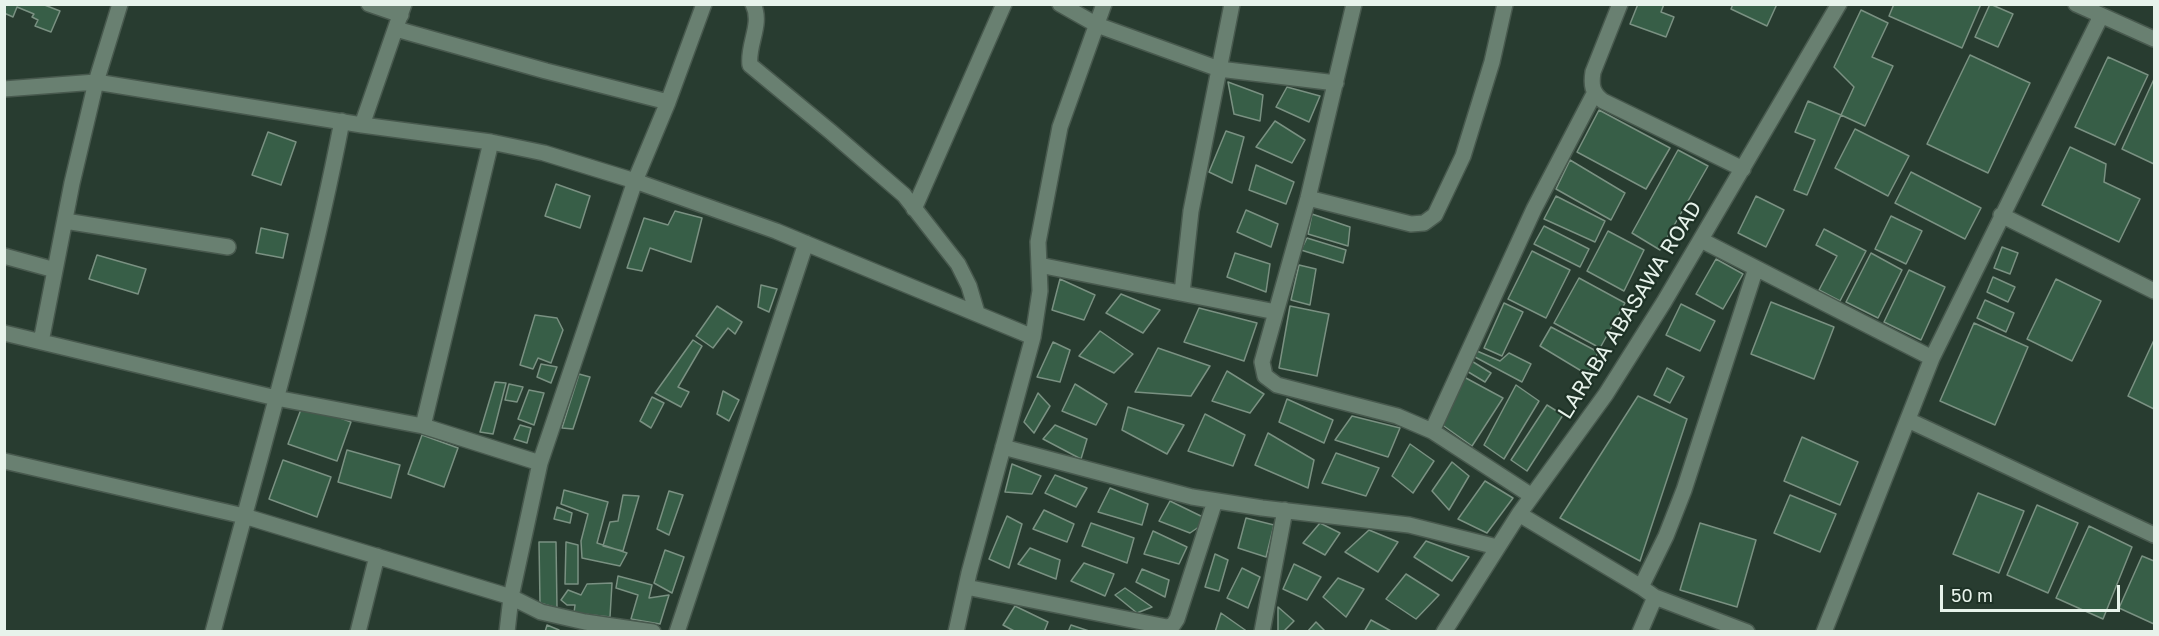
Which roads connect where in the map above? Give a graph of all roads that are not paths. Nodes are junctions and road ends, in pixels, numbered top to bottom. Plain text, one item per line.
1 (120, 4) edge
2 (369, 4) edge
3 (704, 4) edge
4 (753, 4) edge
5 (1004, 4) edge
6 (1060, 4) edge
7 (1104, 4) edge
8 (1232, 4) edge
9 (1354, 4) edge
10 (1505, 4) edge
11 (1620, 4) edge
12 (1839, 4) edge
13 (2076, 4) edge
14 (400, 16) edge
15 (2101, 16) junction
16 (1097, 25) junction
17 (2154, 39) edge
18 (1220, 69) junction
19 (96, 82) junction
20 (1336, 83) junction
21 (4, 89) edge
22 (1594, 94) junction
23 (668, 102) junction
24 (342, 121) junction
25 (362, 125) junction
26 (491, 142) junction
27 (1743, 169) junction
28 (635, 181) junction
29 (1308, 198) junction
30 (914, 209) junction
31 (2001, 215) junction
32 (65, 221) junction
33 (1701, 240) junction
34 (806, 243) junction
35 (228, 247) dead end
36 (4, 256) edge
37 (1039, 265) junction
38 (1756, 268) junction
39 (55, 270) junction
40 (2154, 291) edge
41 (1182, 293) junction
42 (1276, 312) junction
43 (977, 314) junction
44 (4, 333) edge
45 (1033, 337) junction
46 (41, 342) junction
47 (1932, 358) junction
48 (276, 398) junction
49 (1908, 420) junction
50 (423, 426) junction
51 (1432, 431) junction
52 (1003, 447) junction
53 (4, 461) edge
54 (540, 463) junction
55 (1532, 496) junction
56 (1215, 501) junction
57 (1285, 510) junction
58 (1519, 514) junction
59 (244, 516) junction
60 (2154, 535) edge
61 (1497, 547) junction
62 (377, 556) junction
63 (966, 587) junction
64 (1641, 587) junction
65 (511, 597) junction
66 (1655, 597) junction
67 (1166, 629) edge
68 (213, 632) edge
69 (358, 632) edge
70 (507, 632) edge
71 (653, 632) edge
72 (677, 632) edge
73 (956, 632) edge
74 (1262, 632) edge
75 (1444, 632) edge
76 (1640, 632) edge
77 (1747, 632) edge
78 (1824, 632) edge

1 - 19 street
2 - 14 street
3 - 23 street
4 - 30 street
5 - 30 street
6 - 16 street
7 - 16 street
8 - 18 street
9 - 20 street
10 - 29 street
11 - 22 street
12 - 27 street, LARABA ABASAWA ROAD
13 - 15 street
14 - 23 street
14 - 25 street
15 - 17 street
15 - 31 street
16 - 18 street
16 - 37 street
18 - 20 street
18 - 41 street
19 - 21 street
19 - 24 street
19 - 32 street
20 - 29 street
22 - 27 street
22 - 51 street
23 - 28 street
24 - 25 street
24 - 48 street
25 - 26 street
26 - 28 street
26 - 50 street
27 - 33 street, LARABA ABASAWA ROAD
28 - 34 street
28 - 54 street
29 - 42 street
30 - 43 street
31 - 40 street
31 - 47 street
32 - 35 street
32 - 39 street
33 - 38 street
33 - 55 street, LARABA ABASAWA ROAD
34 - 43 street
34 - 72 street
36 - 39 street
37 - 41 street
37 - 45 street
38 - 47 street
38 - 64 street
39 - 46 street
41 - 42 street
42 - 51 street
43 - 45 street
44 - 46 street
45 - 52 street
46 - 48 street
47 - 49 street
48 - 50 street
48 - 59 street
49 - 60 street
49 - 78 street
50 - 54 street
51 - 55 street
52 - 56 street
52 - 63 street
53 - 59 street
54 - 65 street
55 - 58 street, LARABA ABASAWA ROAD
56 - 57 street
56 - 67 street
57 - 61 street
57 - 74 street
58 - 61 street, LARABA ABASAWA ROAD
58 - 64 street
59 - 62 street
59 - 68 street
61 - 75 street, LARABA ABASAWA ROAD
62 - 65 street
62 - 69 street
63 - 67 street
63 - 73 street
64 - 66 street
65 - 70 street
65 - 71 street
66 - 76 street
66 - 77 street

